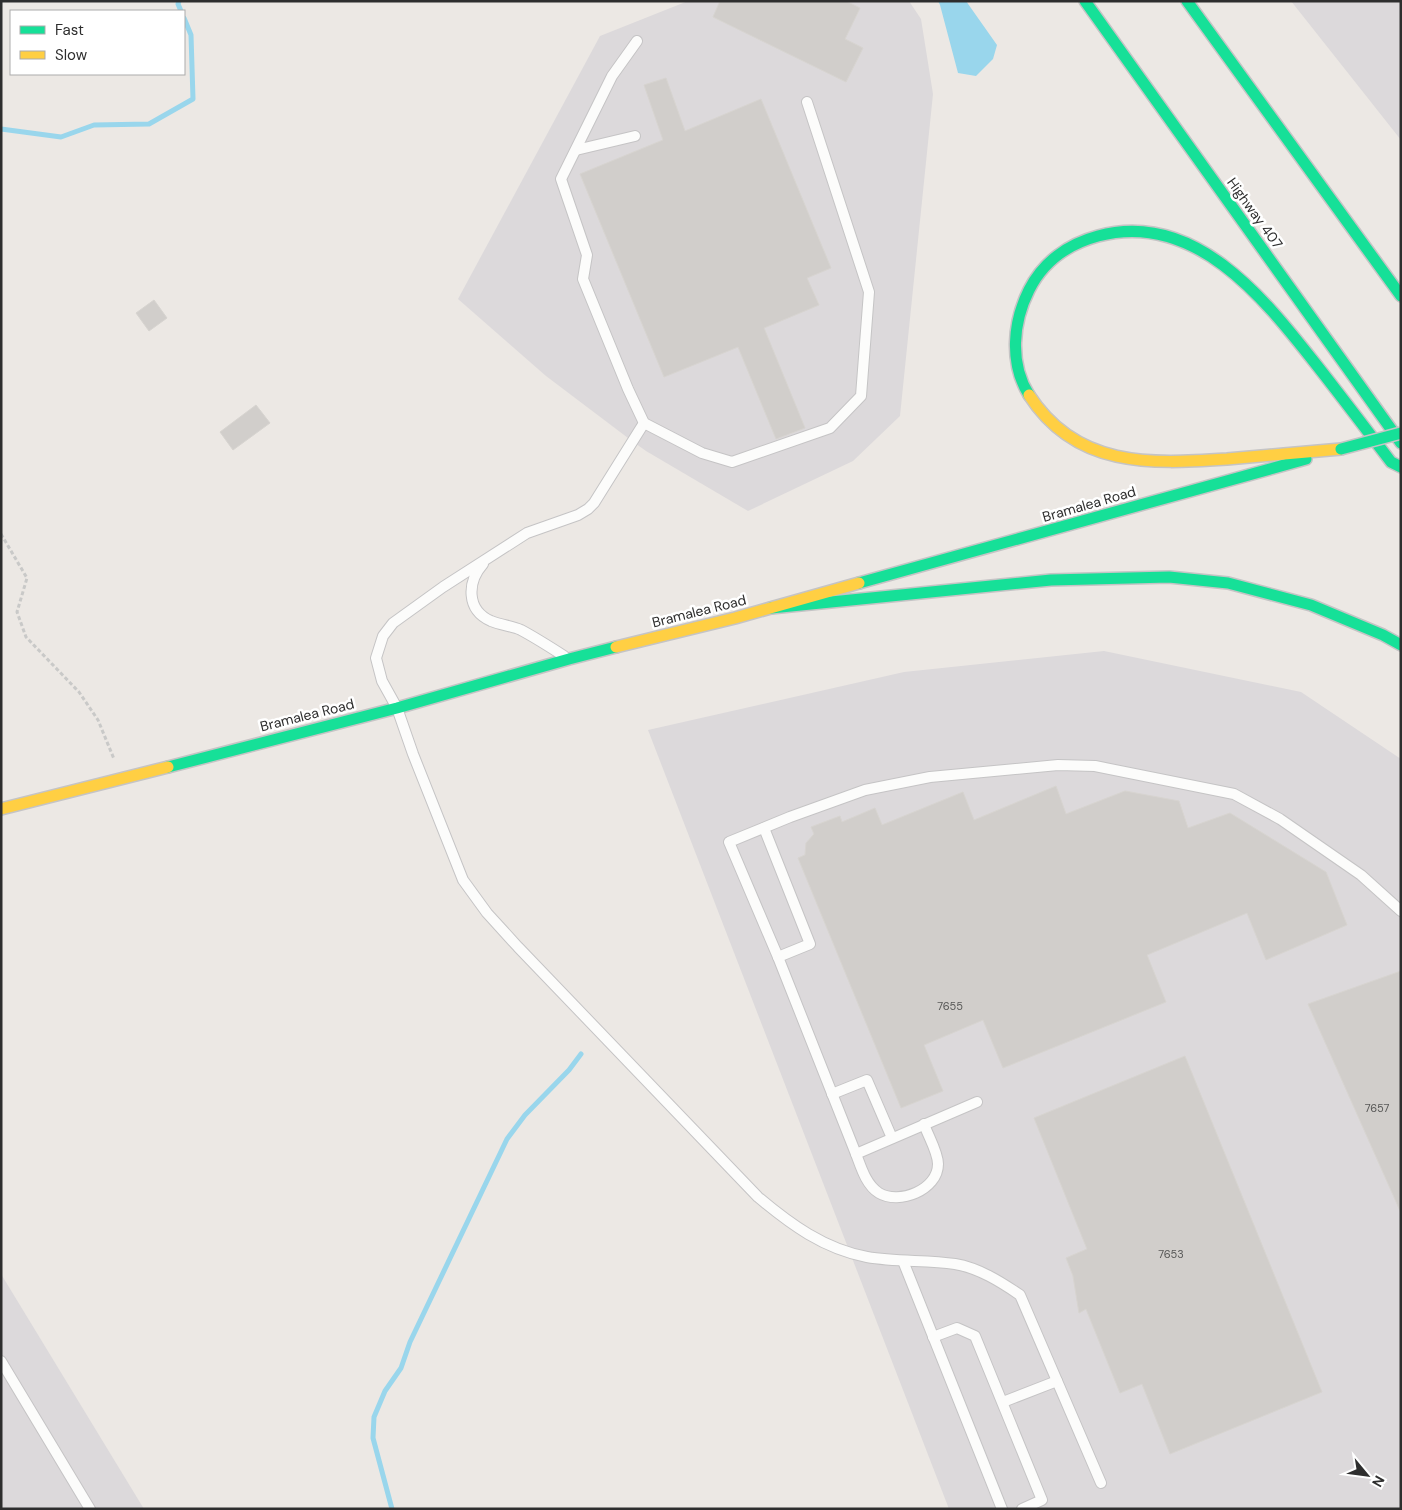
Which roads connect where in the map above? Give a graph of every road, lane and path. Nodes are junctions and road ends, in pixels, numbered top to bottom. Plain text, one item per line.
1 (1085, 1) edge
2 (1187, 1) edge
3 (637, 41) dead end
4 (807, 102) dead end
5 (635, 136) dead end
6 (576, 150) junction
7 (1401, 296) edge
8 (644, 423) junction
9 (1401, 433) edge
10 (1401, 443) edge
11 (1341, 449) junction
12 (1401, 467) edge
13 (1, 534) edge
14 (490, 556) junction
15 (771, 608) junction
16 (1401, 646) edge
17 (569, 659) junction
18 (397, 708) junction
19 (122, 778) junction
20 (1, 809) edge
21 (764, 828) junction
22 (1401, 911) edge
23 (778, 957) junction
24 (832, 1094) junction
25 (977, 1102) dead end
26 (924, 1124) junction
27 (892, 1138) junction
28 (856, 1154) junction
29 (903, 1261) junction
30 (933, 1337) junction
31 (1, 1361) edge
32 (1057, 1381) junction
33 (1002, 1402) junction
34 (1100, 1482) dead end
35 (90, 1509) edge
36 (1002, 1509) edge
37 (1022, 1509) edge

1 - 10 main road, Highway 407
2 - 7 main road
3 - 6 lane
4 - 8 lane
5 - 6 lane
6 - 8 lane
8 - 14 lane
9 - 11 main road, Bramalea Road, bridge
11 - 12 main road
11 - 15 main road, Bramalea Road
13 - 19 path
14 - 17 lane
14 - 18 lane
15 - 16 main road
15 - 17 main road, Bramalea Road
17 - 18 main road, Bramalea Road
18 - 19 main road, Bramalea Road
18 - 29 lane
19 - 20 main road, Bramalea Road
21 - 22 lane
21 - 23 lane
21 - 23 lane
23 - 24 lane
24 - 27 lane
24 - 28 lane
25 - 26 lane
26 - 27 lane
26 - 28 lane
27 - 28 lane
29 - 30 lane
29 - 32 lane
30 - 33 lane
30 - 36 lane
31 - 35 lane
32 - 33 lane
32 - 34 lane
33 - 37 lane

